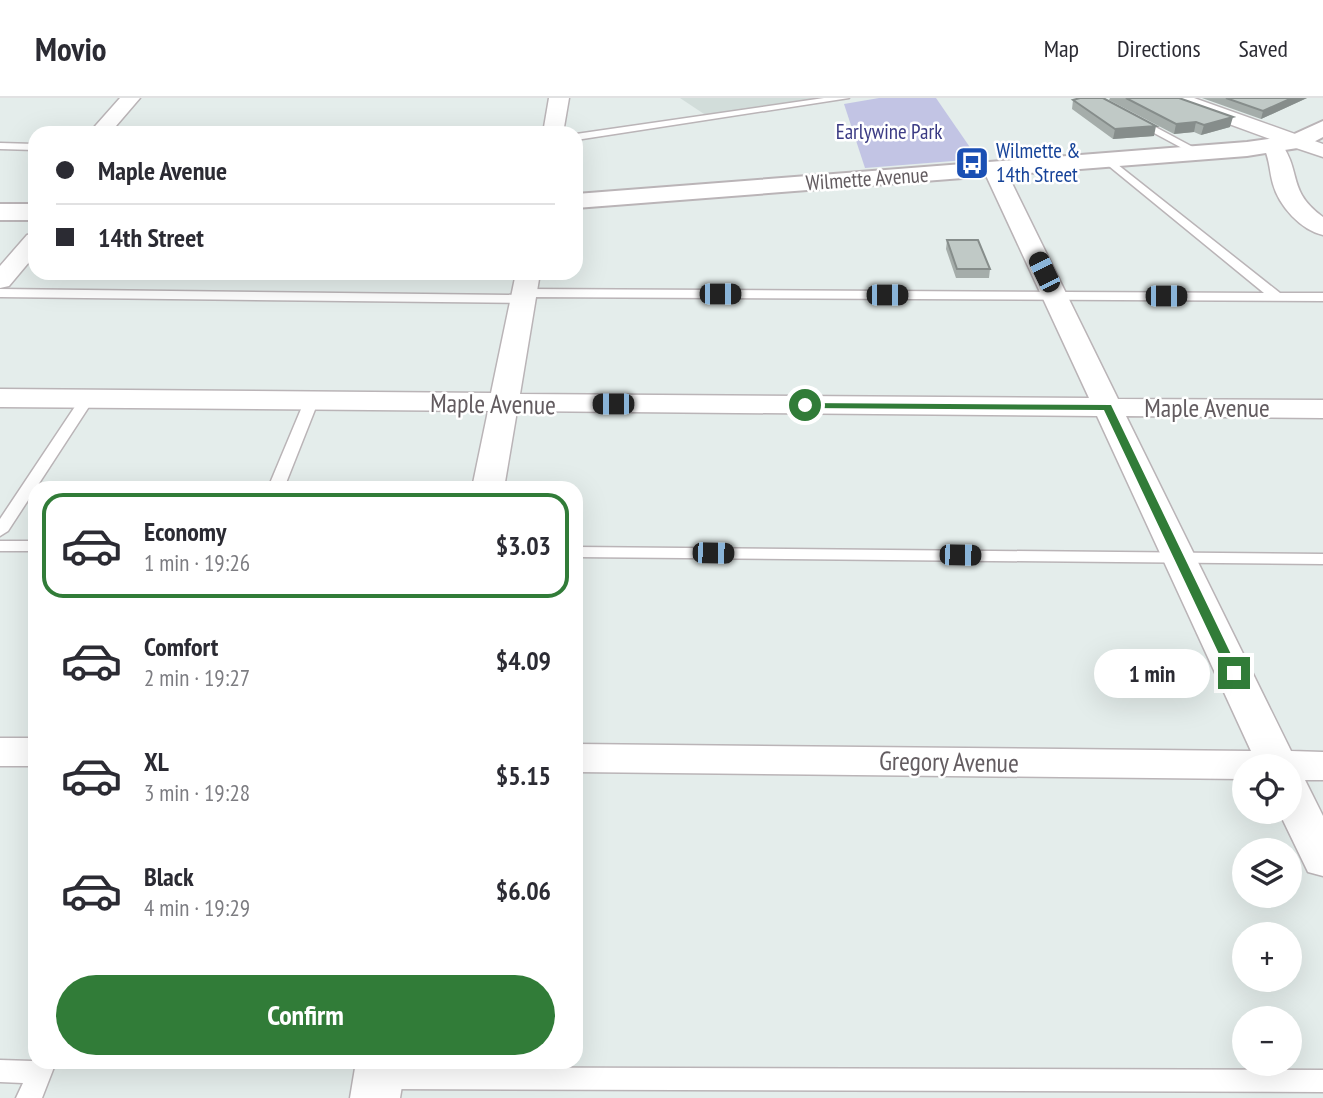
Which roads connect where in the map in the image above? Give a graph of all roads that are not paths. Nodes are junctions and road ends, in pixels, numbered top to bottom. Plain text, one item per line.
1 (130, 98) edge
2 (559, 98) edge
3 (844, 98) edge
4 (1094, 98) edge
5 (1175, 98) edge
6 (105, 126) edge
7 (554, 126) edge
8 (1323, 128) edge
9 (583, 136) edge
10 (1296, 142) junction
11 (0, 146) edge
12 (28, 146) edge
13 (1273, 146) junction
14 (1323, 151) edge
15 (1199, 153) junction
16 (1108, 160) junction
17 (994, 169) junction
18 (583, 200) edge
19 (28, 210) edge
20 (0, 212) edge
21 (1323, 228) edge
22 (28, 248) edge
23 (0, 281) edge
24 (525, 288) edge
25 (0, 293) edge
26 (1055, 296) junction
27 (1277, 297) junction
28 (1323, 297) edge
29 (0, 398) edge
30 (87, 399) junction
31 (311, 402) junction
32 (503, 404) junction
33 (1108, 407) junction
34 (1323, 409) edge
35 (33, 481) edge
36 (279, 481) edge
37 (489, 481) edge
38 (28, 489) edge
39 (0, 531) edge
40 (0, 546) edge
41 (28, 546) edge
42 (583, 552) edge
43 (1179, 557) junction
44 (1323, 559) edge
45 (0, 752) edge
46 (28, 752) edge
47 (1272, 754) edge
48 (583, 758) edge
49 (1232, 765) edge
50 (1302, 766) edge
51 (1323, 766) edge
52 (1302, 815) edge
53 (1323, 860) edge
54 (28, 1068) edge
55 (41, 1069) edge
56 (0, 1071) edge
57 (378, 1080) edge
58 (1323, 1081) edge
59 (29, 1098) edge

1 - 6 street
2 - 7 street
3 - 9 lane
4 - 15 lane
5 - 10 street
8 - 10 street, Wilmette Avenue
10 - 13 street, Wilmette Avenue
10 - 14 street
11 - 12 lane
13 - 15 street, Wilmette Avenue
13 - 21 street
15 - 16 street, Wilmette Avenue
16 - 17 street, Wilmette Avenue
16 - 27 lane
17 - 18 street, Wilmette Avenue
17 - 26 street
19 - 20 street
22 - 23 street
24 - 25 lane
24 - 26 lane
24 - 32 street
26 - 27 lane
26 - 33 street
27 - 28 lane
29 - 30 street, Maple Avenue
30 - 31 street, Maple Avenue
30 - 35 lane
31 - 32 street, Maple Avenue
31 - 36 lane
32 - 33 street, Maple Avenue
32 - 37 street
33 - 34 street, Maple Avenue
33 - 43 street
38 - 39 lane
40 - 41 lane
42 - 43 lane
43 - 44 lane
43 - 47 street
45 - 46 street
48 - 49 street, Gregory Avenue
50 - 51 street, Gregory Avenue
52 - 53 street
54 - 56 lane
55 - 59 lane
57 - 58 lane

